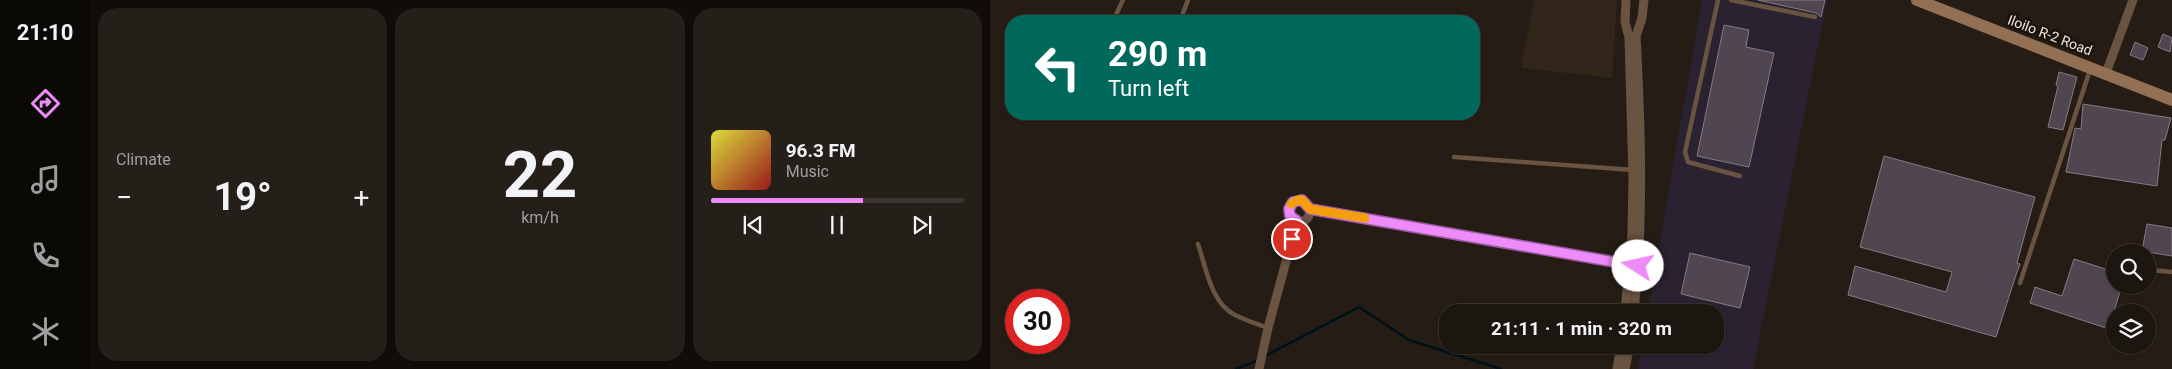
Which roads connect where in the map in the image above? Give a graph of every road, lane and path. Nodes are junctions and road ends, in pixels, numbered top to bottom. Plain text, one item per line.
1 (1122, 0) edge
2 (1188, 0) edge
3 (1626, 0) edge
4 (1644, 0) edge
5 (1718, 0) edge
6 (1731, 0) edge
7 (1917, 0) edge
8 (2132, 0) edge
9 (1116, 15) edge
10 (1182, 15) edge
11 (1814, 16) dead end
12 (1625, 17) junction
13 (1642, 18) junction
14 (2091, 66) junction
15 (1634, 71) junction
16 (2106, 73) junction
17 (2172, 100) edge
18 (1454, 157) dead end
19 (1636, 176) junction
20 (1740, 176) dead end
21 (1310, 209) junction
22 (1297, 221) junction
23 (1198, 244) dead end
24 (1634, 266) junction
25 (2156, 270) edge
26 (2172, 272) edge
27 (2020, 283) dead end
28 (1632, 285) junction
29 (1627, 304) edge
30 (1633, 304) edge
31 (1268, 328) junction
32 (1619, 354) edge
33 (1628, 354) edge
34 (1259, 369) edge
35 (1616, 369) edge
36 (1625, 369) edge

1 - 9 lane
2 - 10 lane
3 - 12 street
4 - 13 street
5 - 20 lane
6 - 11 lane
7 - 14 main road, Iloilo R-2 Road
8 - 16 street
12 - 13 street
12 - 15 street
13 - 15 street
14 - 16 main road, Iloilo R-2 Road
14 - 27 lane
15 - 19 street
16 - 17 main road, Iloilo R-2 Road
18 - 19 lane
19 - 24 street
21 - 22 street
21 - 22 street
21 - 24 street
22 - 31 street
23 - 31 lane
24 - 28 street
25 - 26 lane
28 - 29 street
28 - 30 street
31 - 34 street
32 - 35 street
33 - 36 street

